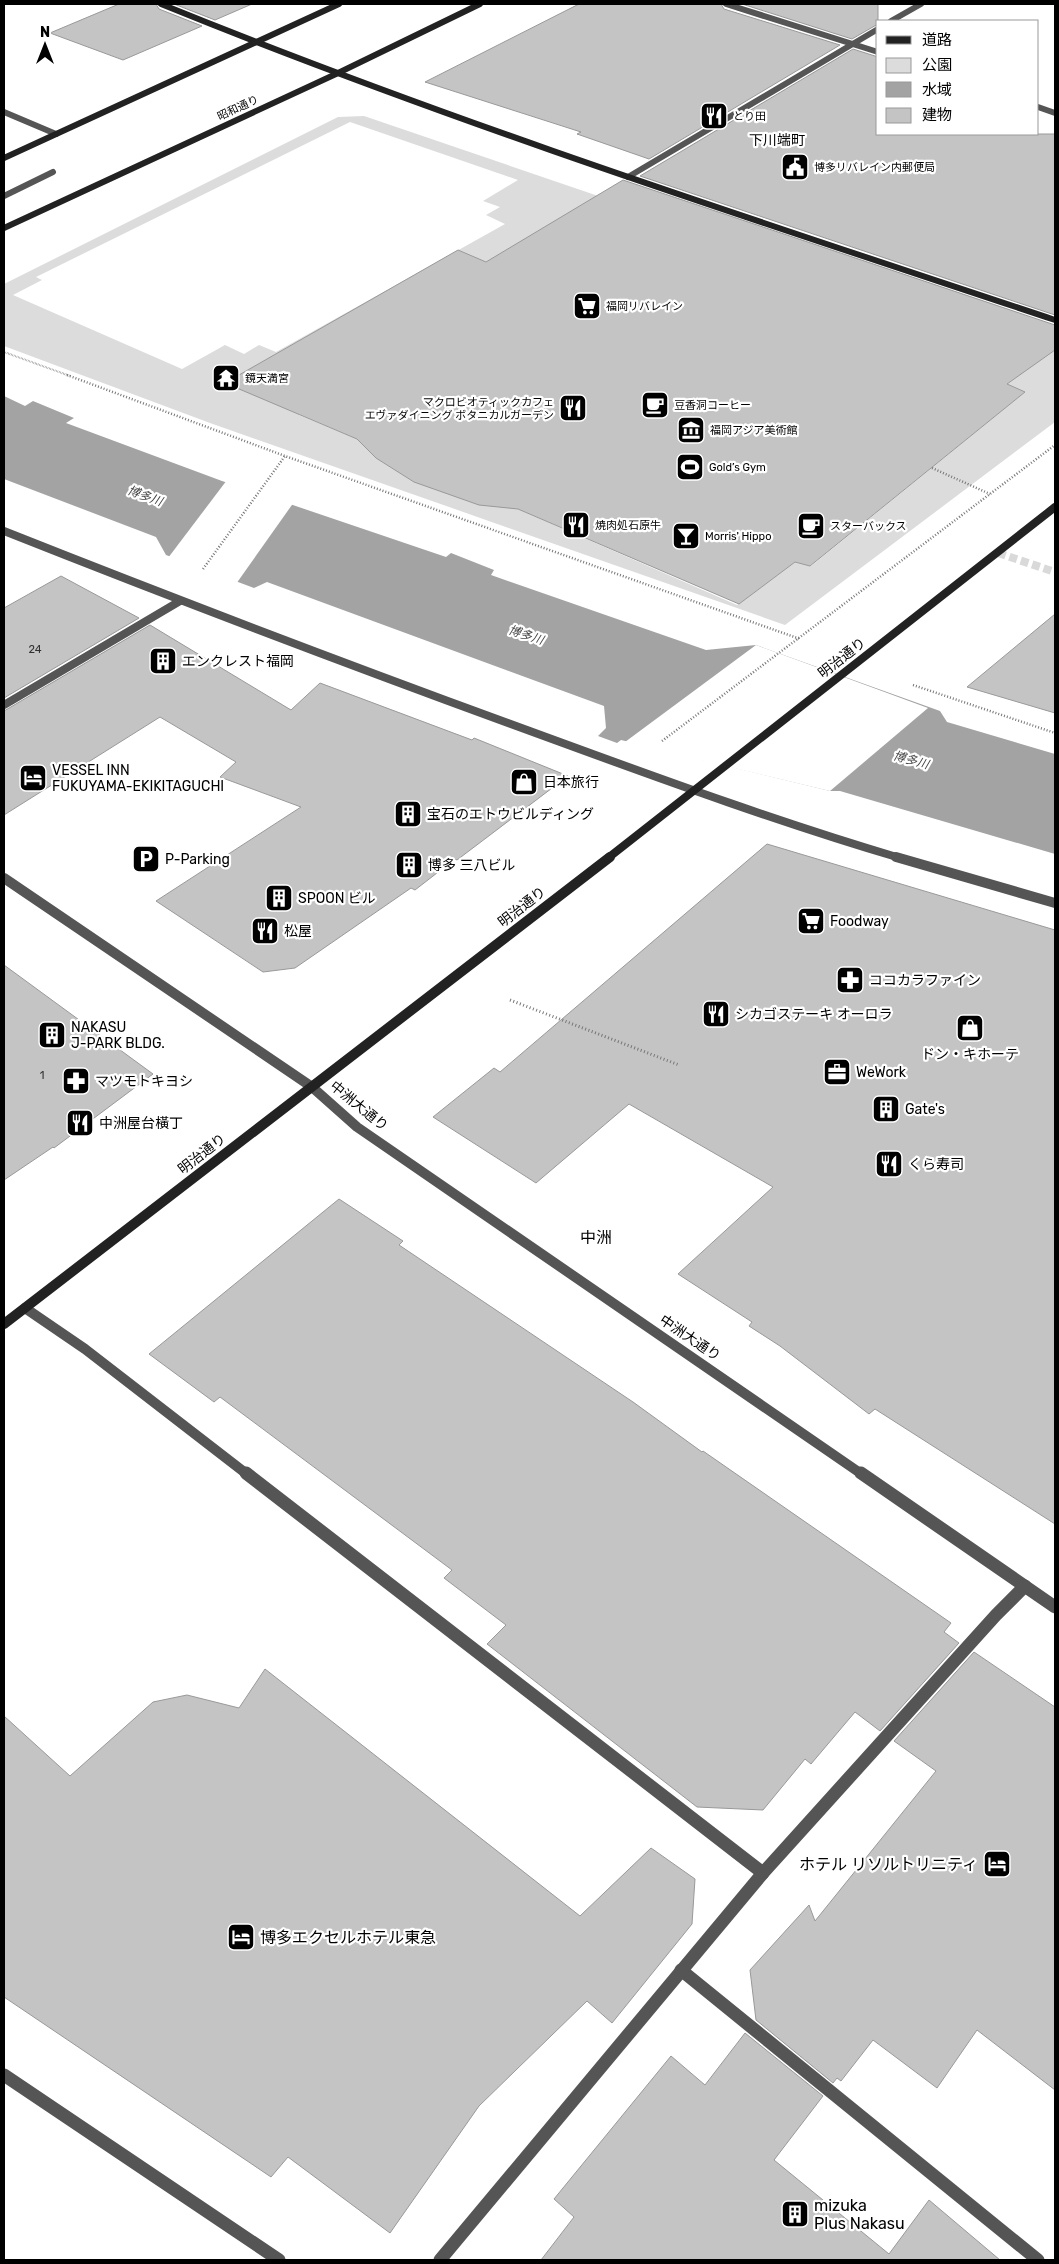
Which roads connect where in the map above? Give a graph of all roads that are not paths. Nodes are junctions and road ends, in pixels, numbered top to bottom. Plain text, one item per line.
1 (161, 4) edge
2 (339, 4) edge
3 (480, 4) edge
4 (726, 4) edge
5 (921, 4) edge
6 (893, 20) edge
7 (876, 30) edge
8 (256, 42) junction
9 (853, 44) junction
10 (876, 51) edge
11 (336, 74) junction
12 (1039, 107) edge
13 (4, 112) edge
14 (1055, 113) edge
15 (56, 134) junction
16 (4, 158) edge
17 (53, 172) dead end
18 (628, 177) junction
19 (4, 196) edge
20 (4, 228) edge
21 (1055, 320) edge
22 (1055, 508) edge
23 (4, 530) edge
24 (180, 601) junction
25 (4, 705) edge
26 (696, 790) junction
27 (4, 878) edge
28 (1055, 903) edge
29 (312, 1087) junction
30 (25, 1308) junction
31 (4, 1324) edge
32 (1025, 1586) junction
33 (1055, 1607) edge
34 (763, 1873) junction
35 (681, 1970) junction
36 (4, 2075) edge
37 (279, 2260) edge
38 (440, 2260) edge
39 (1038, 2260) edge

1 - 8 street
2 - 8 street
3 - 11 street, 昭和通り
4 - 9 street
5 - 6 street
7 - 9 street
8 - 11 street
8 - 15 street
9 - 10 street
9 - 18 street
11 - 18 street
11 - 20 street, 昭和通り
12 - 14 street
13 - 15 street
15 - 16 street
17 - 19 street
18 - 21 street
22 - 26 street, 明治通り
23 - 24 street
24 - 25 street
24 - 26 street
26 - 28 street
26 - 29 street, 明治通り
27 - 29 street, 中洲大通り
29 - 30 street, 明治通り
29 - 32 street, 中洲大通り
30 - 31 street, 明治通り
30 - 34 street
32 - 33 street, 中洲大通り
32 - 34 street
34 - 35 street
35 - 38 street
35 - 39 street
36 - 37 street

